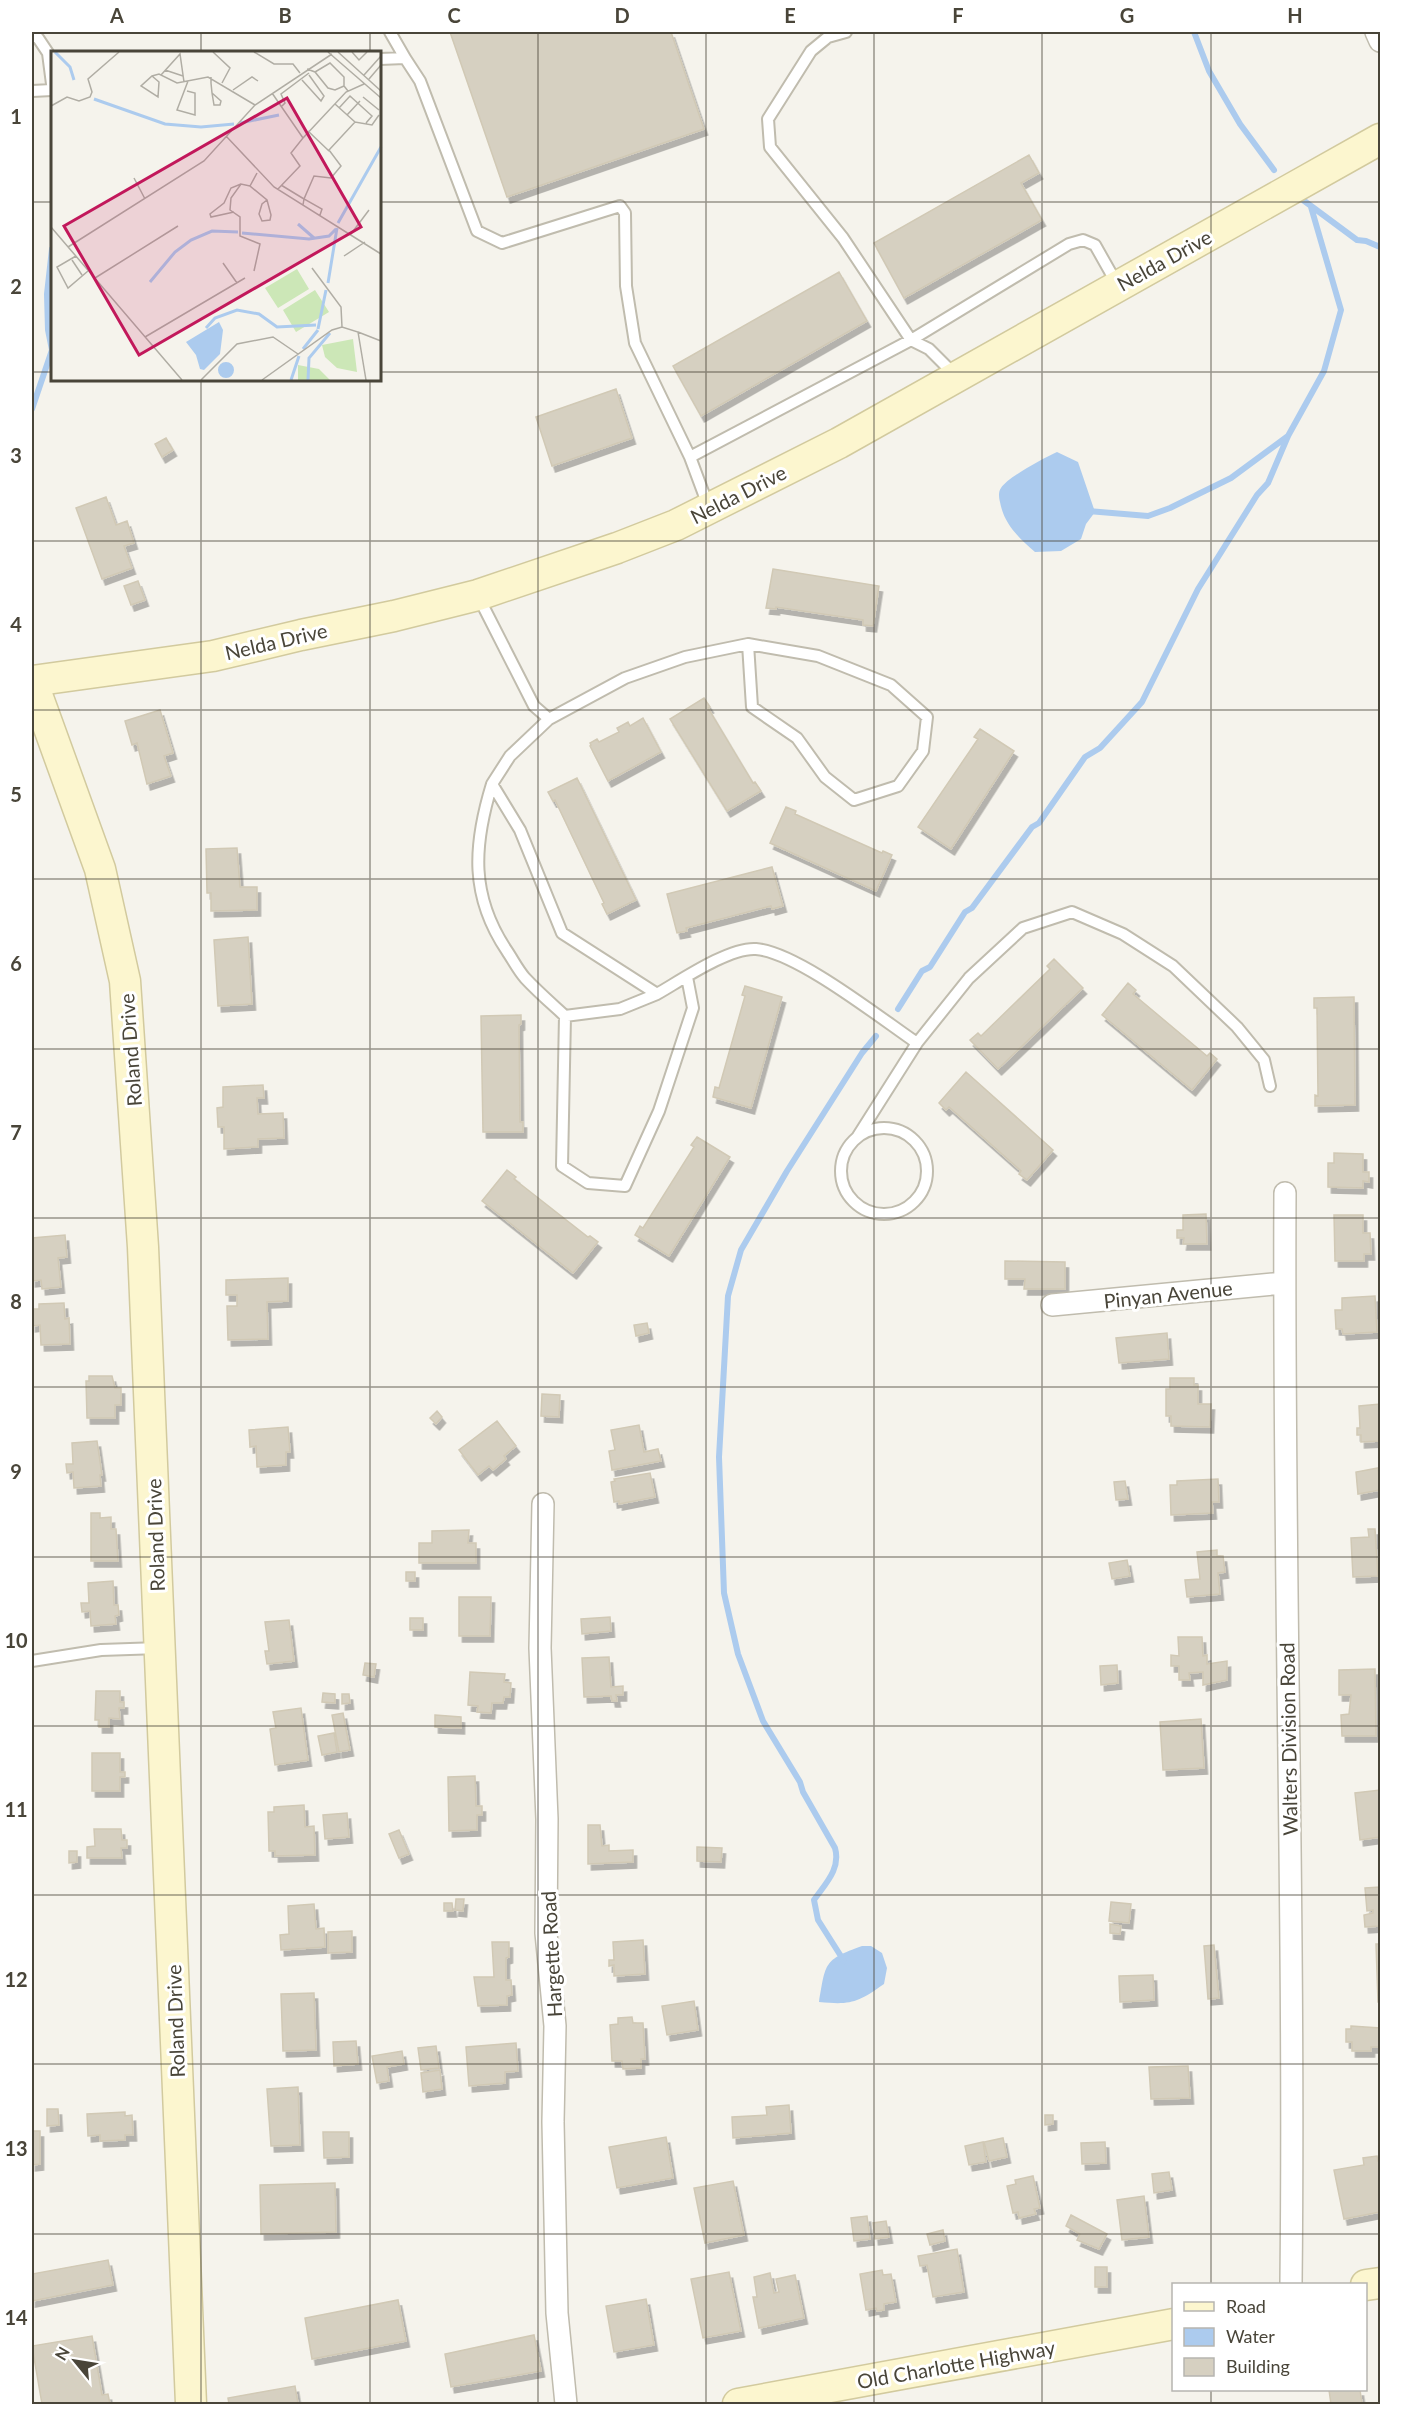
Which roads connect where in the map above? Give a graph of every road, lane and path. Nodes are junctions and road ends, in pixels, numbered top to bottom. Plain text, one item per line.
1 (390, 32) edge
2 (846, 32) edge
3 (1376, 32) edge
4 (32, 36) edge
5 (1380, 40) edge
6 (405, 58) junction
7 (381, 59) edge
8 (51, 76) edge
9 (51, 90) edge
10 (32, 91) edge
11 (1380, 139) edge
12 (1118, 286) junction
13 (911, 340) junction
14 (958, 377) junction
15 (690, 457) junction
16 (709, 509) junction
17 (478, 595) junction
18 (748, 644) junction
19 (32, 681) edge
20 (549, 719) junction
21 (492, 784) junction
22 (687, 977) junction
23 (657, 994) junction
24 (565, 1016) junction
25 (917, 1043) junction
26 (1270, 1086) dead end
27 (858, 1137) junction
28 (1285, 1193) dead end
29 (1284, 1282) junction
30 (1052, 1305) dead end
31 (543, 1504) dead end
32 (159, 1648) junction
33 (32, 1661) edge
34 (1292, 2283) edge
35 (1172, 2324) edge
36 (191, 2404) edge
37 (566, 2404) edge
38 (738, 2404) edge

1 - 6 lane
2 - 13 lane
3 - 5 street
4 - 8 lane
6 - 7 lane
6 - 15 lane
9 - 10 lane
11 - 12 street, Nelda Drive
12 - 13 lane
12 - 14 street, Nelda Drive
13 - 14 lane
13 - 15 lane
14 - 16 street, Nelda Drive
15 - 16 lane
16 - 17 street, Nelda Drive
17 - 19 street, Nelda Drive
17 - 20 lane
18 - 18 lane
18 - 20 lane
19 - 32 street, Roland Drive
20 - 21 lane
21 - 23 lane
21 - 24 lane
22 - 23 lane
22 - 24 lane
22 - 25 lane
23 - 24 lane
25 - 26 lane
25 - 27 lane
27 - 27 lane
28 - 29 street, Walters Division Road
29 - 30 street, Pinyan Avenue
29 - 34 street, Walters Division Road
31 - 37 street, Hargette Road
32 - 33 lane
32 - 36 street, Roland Drive
35 - 38 street, Old Charlotte Highway

